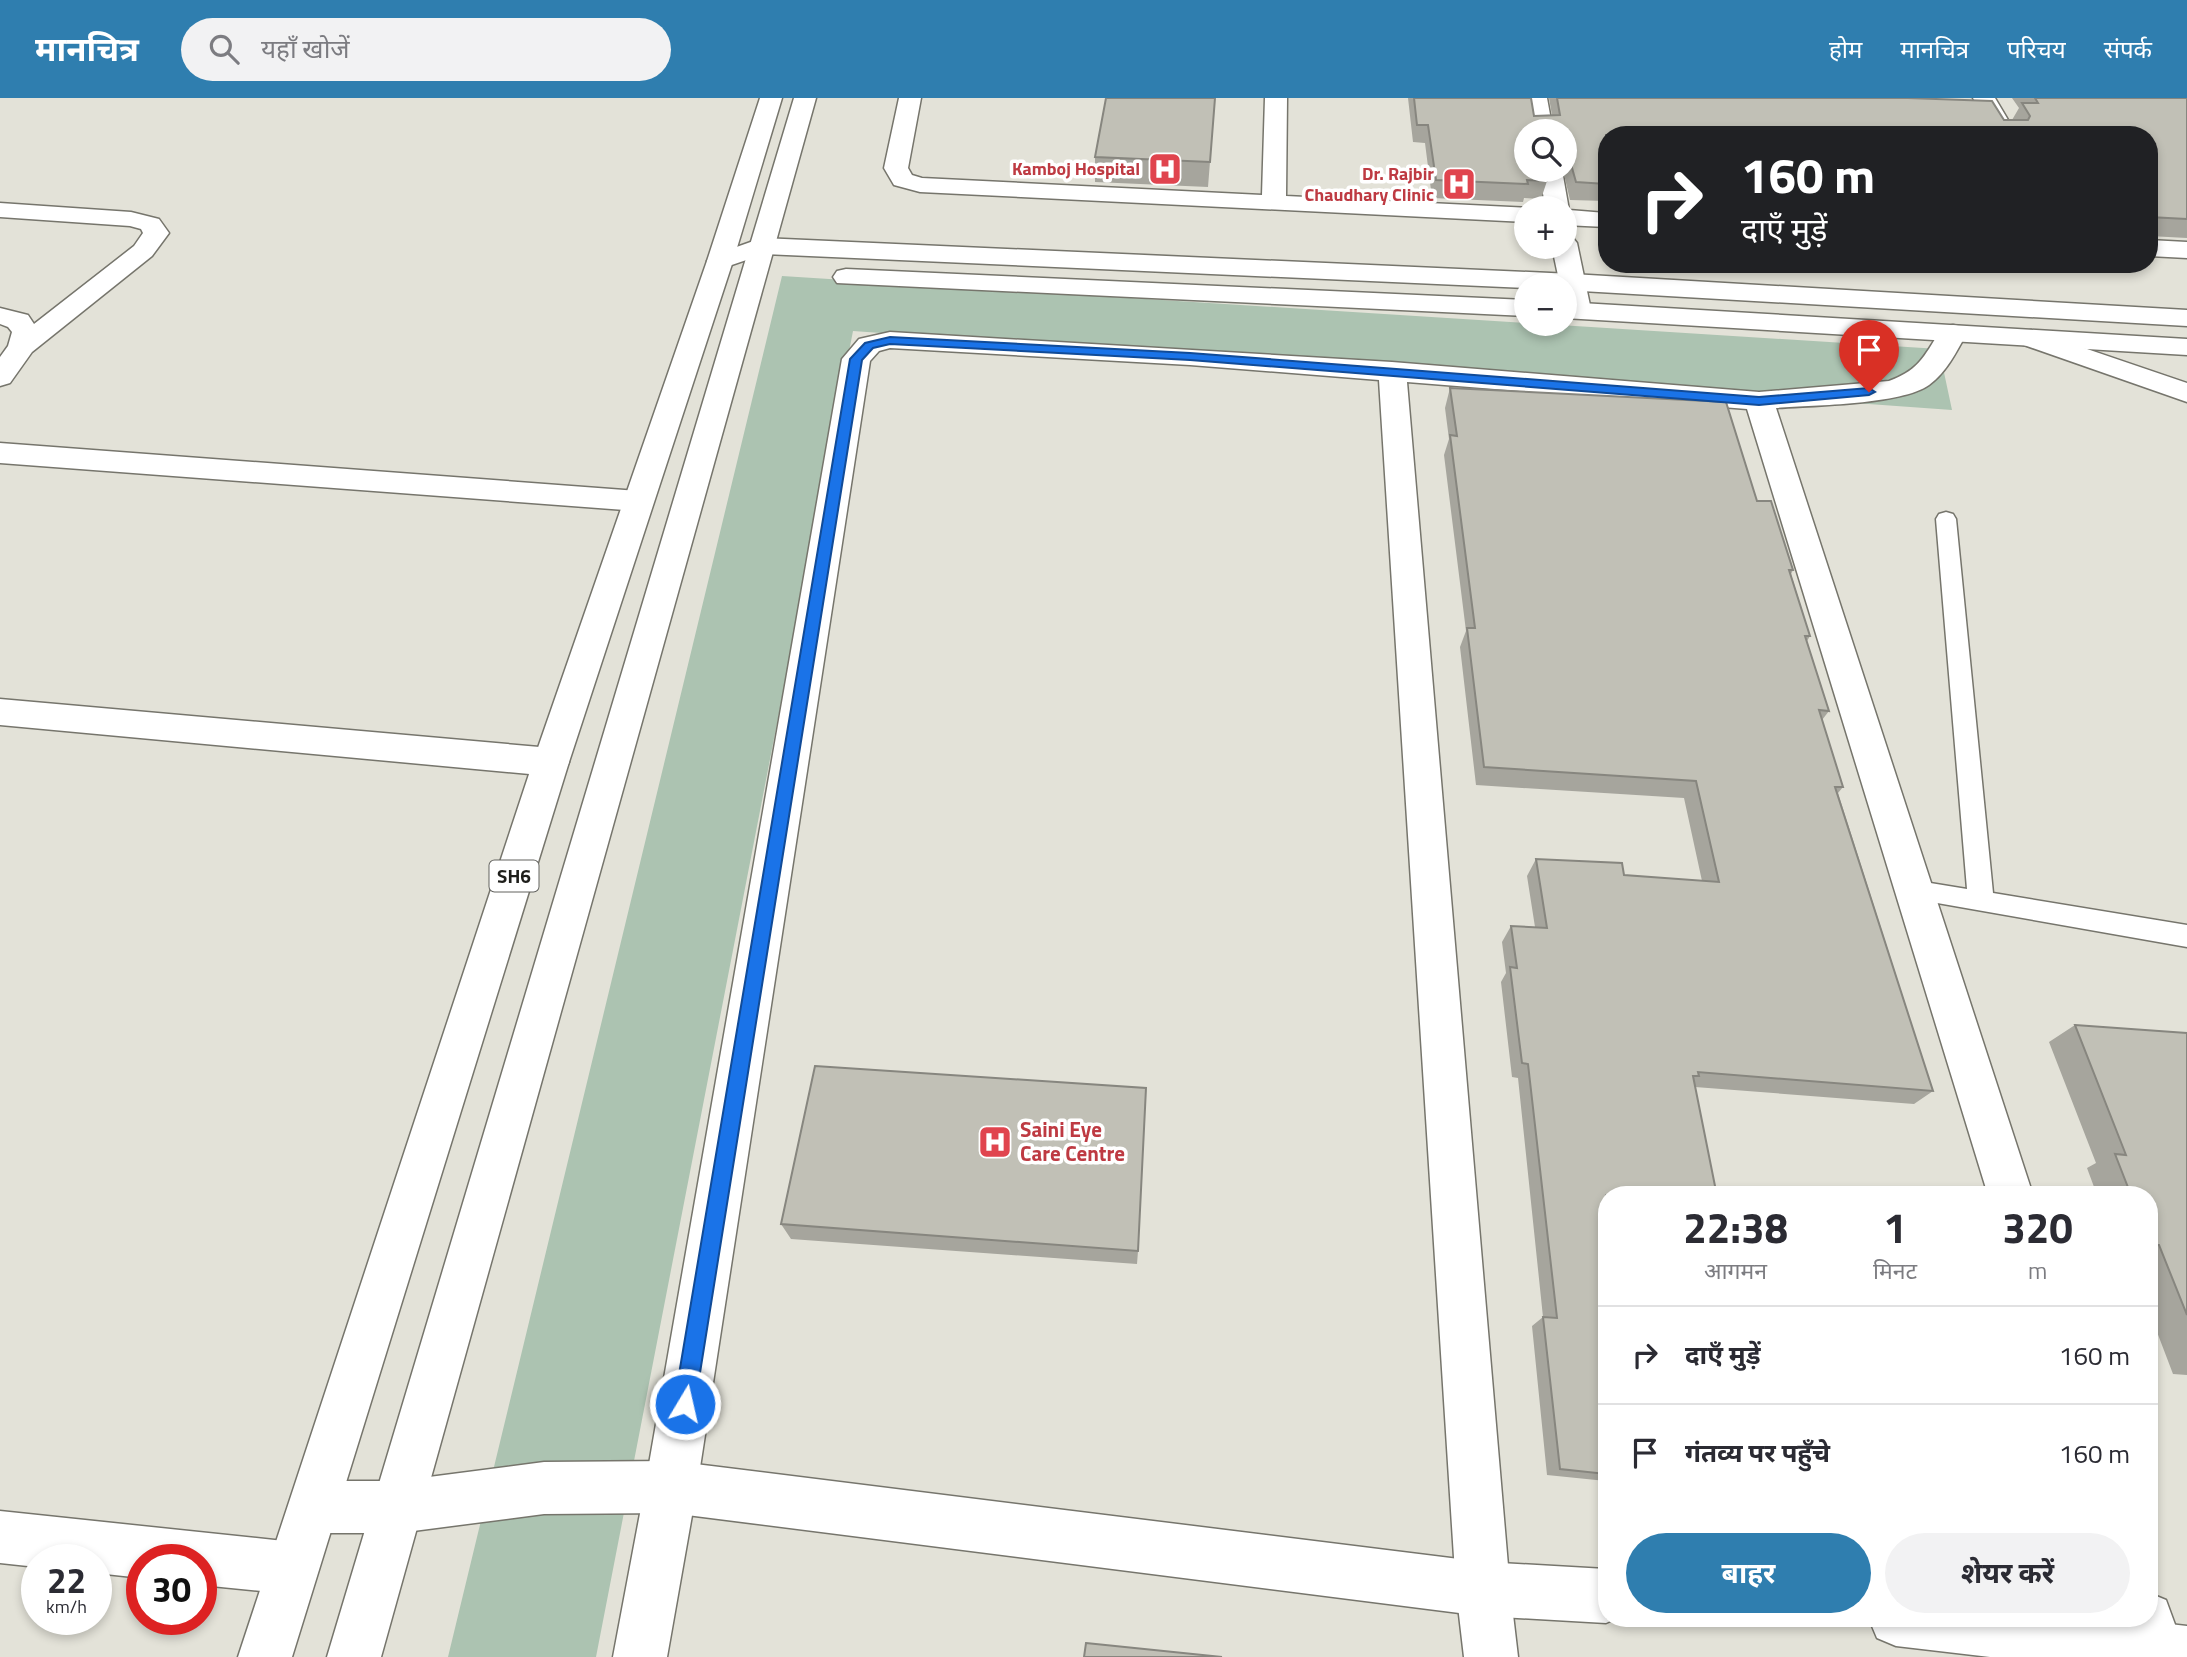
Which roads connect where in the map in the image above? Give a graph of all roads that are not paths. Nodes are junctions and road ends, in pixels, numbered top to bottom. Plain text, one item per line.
1 (771, 98) edge
2 (805, 98) edge
3 (911, 98) edge
4 (1276, 98) edge
5 (1536, 98) edge
6 (1978, 101) edge
7 (1540, 119) edge
8 (1999, 126) edge
9 (1273, 202) junction
10 (0, 210) edge
11 (1514, 214) edge
12 (1577, 218) edge
13 (1598, 219) edge
14 (2158, 248) edge
15 (2187, 250) edge
16 (754, 263) junction
17 (823, 275) dead end
18 (1514, 281) edge
19 (1577, 282) edge
20 (1514, 307) edge
21 (1577, 310) edge
22 (0, 316) edge
23 (2187, 318) edge
24 (1953, 333) junction
25 (2031, 338) junction
26 (22, 346) junction
27 (2187, 346) edge
28 (1392, 371) junction
29 (0, 377) edge
30 (2187, 393) edge
31 (1759, 401) junction
32 (0, 453) edge
33 (638, 501) junction
34 (1946, 519) dead end
35 (0, 712) edge
36 (551, 762) junction
37 (1912, 890) junction
38 (1981, 902) junction
39 (2187, 936) edge
40 (2008, 1186) edge
41 (671, 1487) junction
42 (313, 1507) junction
43 (398, 1507) junction
44 (0, 1537) edge
45 (293, 1568) junction
46 (1483, 1589) junction
47 (1598, 1596) edge
48 (1978, 1627) edge
49 (2162, 1645) edge
50 (265, 1657) edge
51 (354, 1657) edge
52 (640, 1657) edge
53 (1491, 1657) edge

1 - 16 street, SH6
2 - 16 street, SH6
3 - 9 street
4 - 9 street
5 - 7 street
6 - 8 street
9 - 11 street
10 - 26 street
12 - 13 street
14 - 15 street
16 - 18 street
16 - 33 street, SH6
16 - 43 street, SH6
17 - 20 street
19 - 23 street
21 - 24 street
22 - 26 street
24 - 25 street
24 - 31 street
25 - 27 street
25 - 30 street
26 - 29 street
28 - 31 street
28 - 41 street
28 - 46 street
31 - 37 street
32 - 33 street
33 - 36 street, SH6
34 - 38 lane
35 - 36 street
36 - 42 street, SH6
37 - 38 lane
37 - 40 street
38 - 39 lane
41 - 43 street
41 - 46 street
41 - 52 street
42 - 43 street
42 - 45 street, SH6
43 - 51 street, SH6
44 - 45 street
45 - 50 street, SH6
46 - 47 street
46 - 53 street
48 - 49 street

